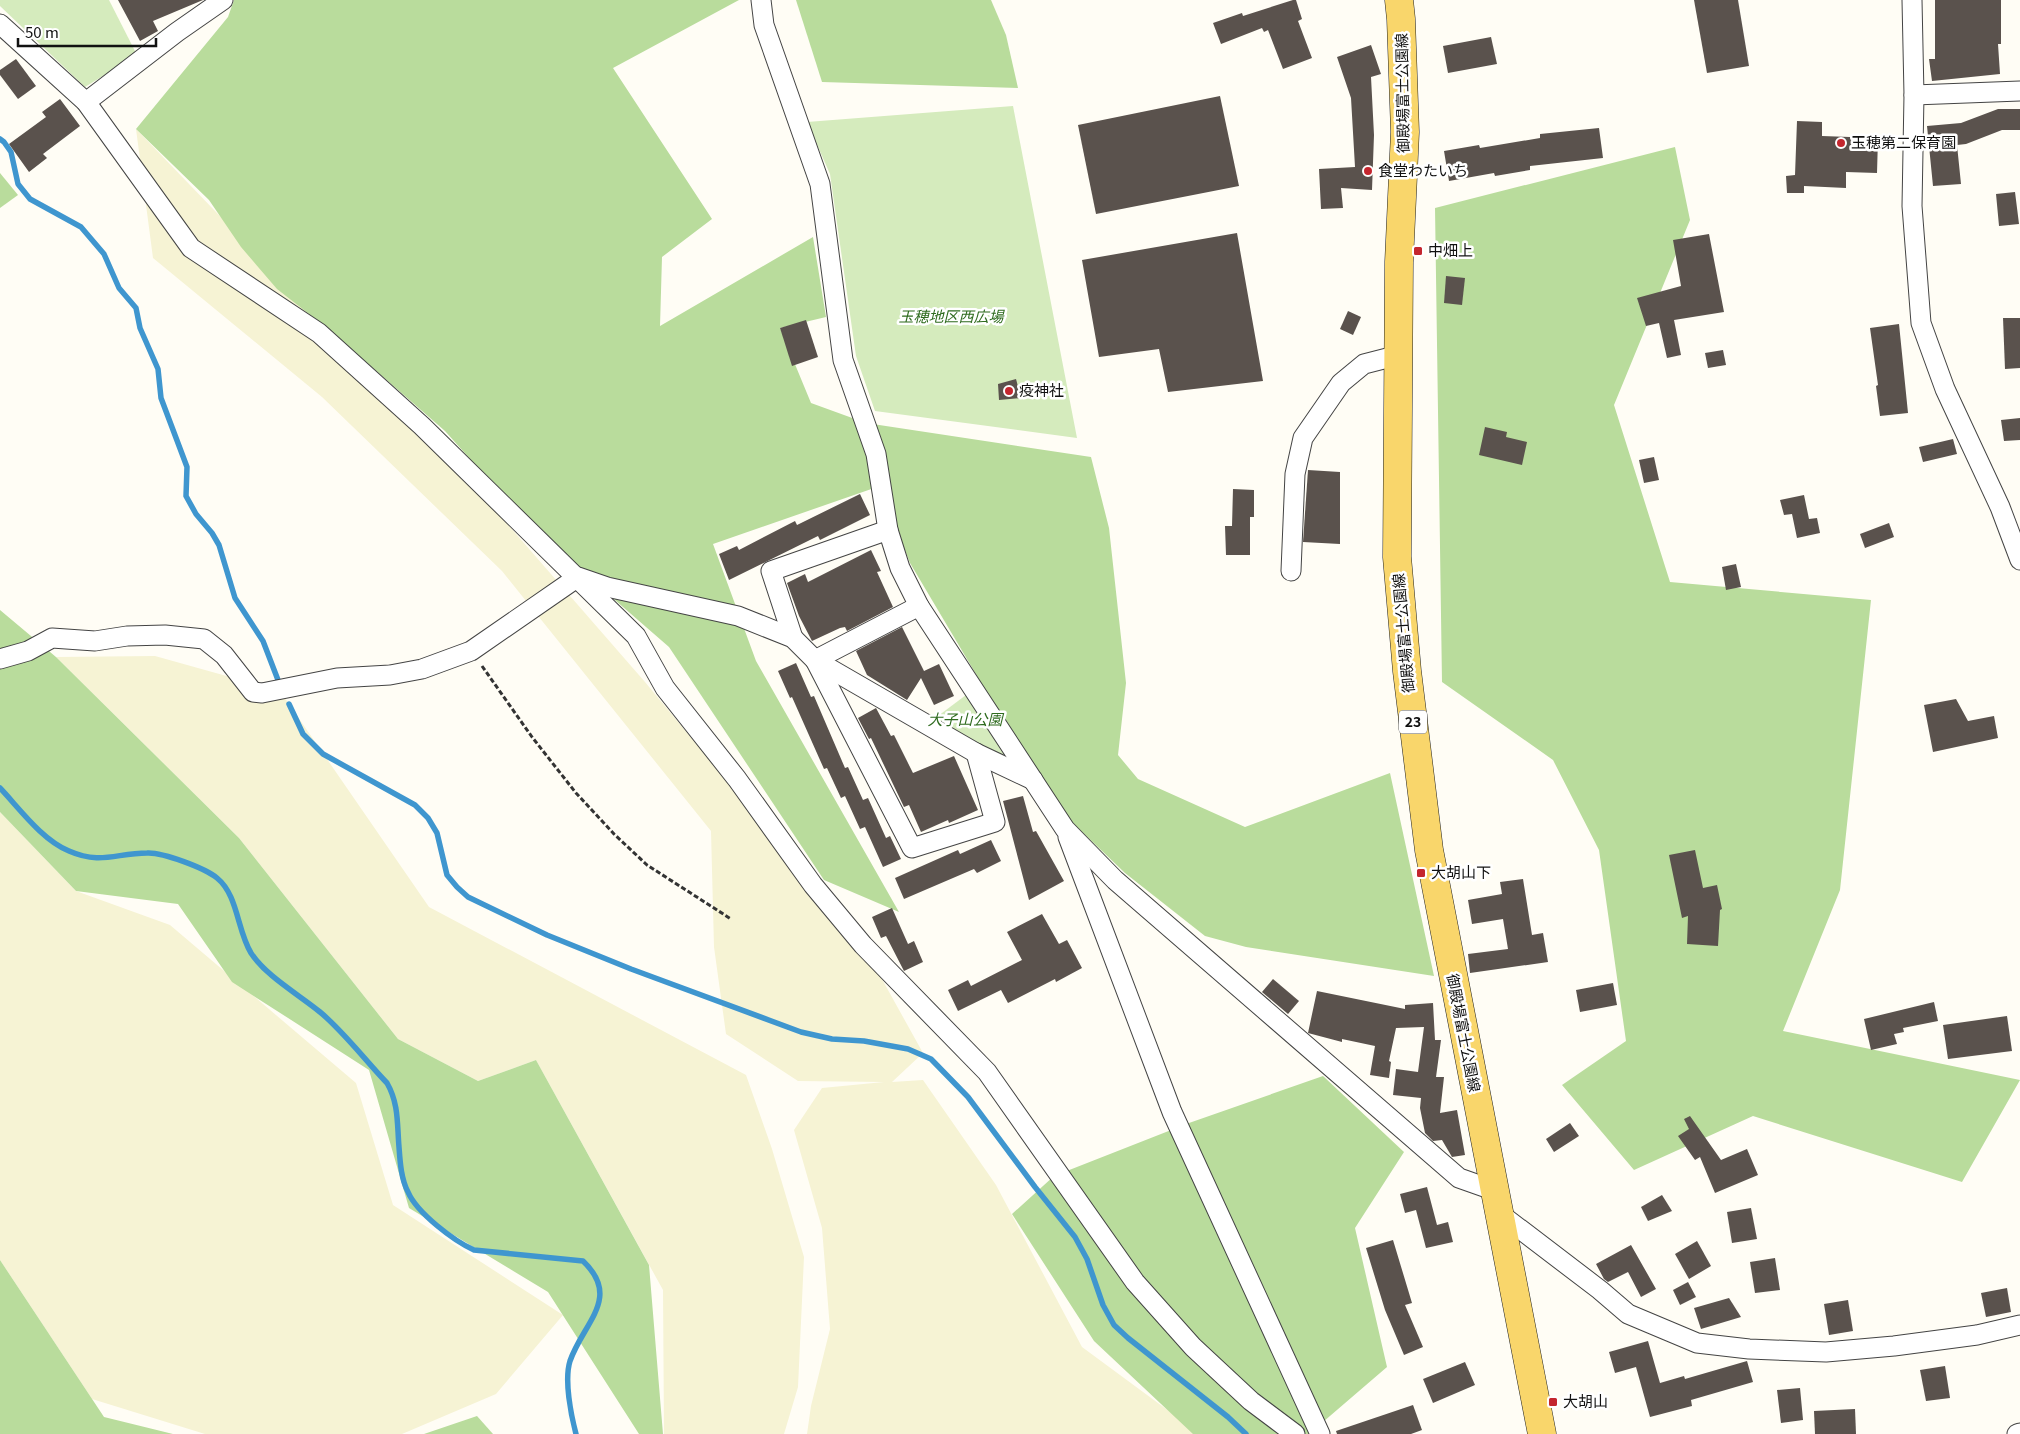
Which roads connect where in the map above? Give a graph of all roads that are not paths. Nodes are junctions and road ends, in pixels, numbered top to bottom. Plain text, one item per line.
1 (223, 0) edge
2 (761, 0) edge
3 (1399, 0) edge
4 (1912, 0) edge
5 (0, 24) edge
6 (2020, 91) edge
7 (1914, 95) junction
8 (86, 102) junction
9 (1399, 355) junction
10 (888, 530) junction
11 (2020, 560) edge
12 (1291, 571) dead end
13 (578, 577) junction
14 (919, 606) junction
15 (793, 638) junction
16 (0, 659) edge
17 (815, 660) junction
18 (976, 753) junction
19 (1033, 780) junction
20 (1065, 829) junction
21 (1496, 1201) junction
22 (2020, 1325) edge
23 (1295, 1434) edge
24 (1320, 1434) edge
25 (1542, 1434) edge

1 - 8 street
2 - 10 street
3 - 9 main road, 御殿場富士公園線 / 23
4 - 7 street
5 - 8 street
6 - 7 street
7 - 11 street
8 - 13 street
9 - 12 street
9 - 21 main road, 御殿場富士公園線 / 23
10 - 14 street
10 - 15 street
13 - 15 street
13 - 16 street
13 - 23 street
14 - 17 street
14 - 19 street
15 - 17 street
17 - 18 street
17 - 18 street
18 - 19 street
19 - 20 street
20 - 21 street
20 - 24 street
21 - 22 street
21 - 25 main road, 御殿場富士公園線 / 23

